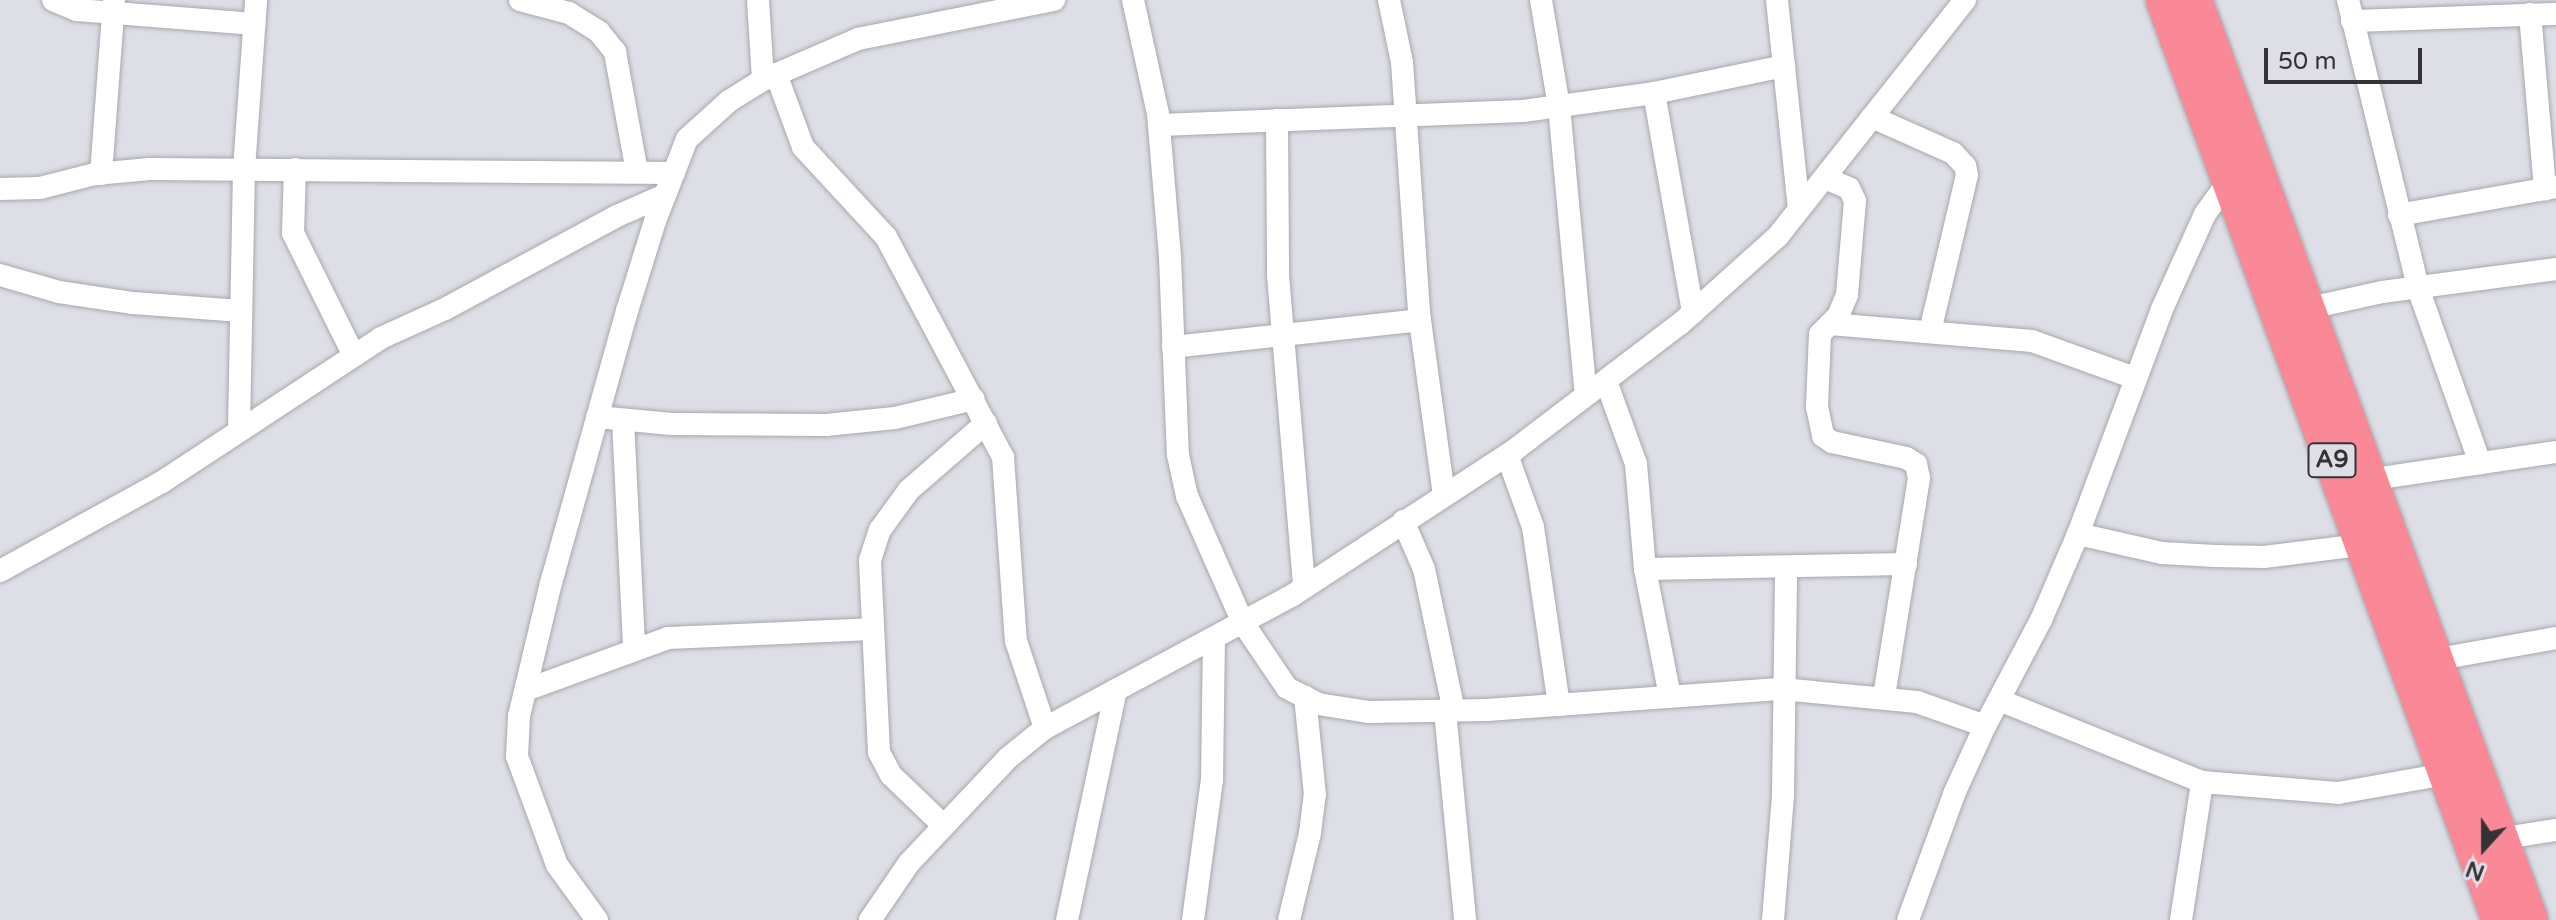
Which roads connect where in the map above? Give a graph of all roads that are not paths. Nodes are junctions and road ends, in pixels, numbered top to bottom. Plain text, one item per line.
1 (53, 0) edge
2 (256, 0) edge
3 (520, 0) edge
4 (1054, 0) edge
5 (1133, 0) edge
6 (1541, 0) edge
7 (1777, 0) edge
8 (1965, 0) edge
9 (2165, 0) edge
10 (2193, 0) edge
11 (1394, 1) edge
12 (752, 3) edge
13 (113, 6) edge
14 (2350, 11) edge
15 (2530, 14) junction
16 (2556, 14) edge
17 (254, 24) junction
18 (1784, 66) junction
19 (770, 77) junction
20 (1654, 93) junction
21 (1559, 106) junction
22 (1406, 115) junction
23 (1872, 117) junction
24 (1277, 120) junction
25 (1159, 125) junction
26 (244, 169) junction
27 (295, 169) junction
28 (637, 172) junction
29 (674, 173) junction
30 (101, 174) junction
31 (1825, 178) junction
32 (2229, 181) junction
33 (2551, 188) edge
34 (0, 189) edge
35 (665, 195) junction
36 (1799, 209) junction
37 (2399, 215) junction
38 (2556, 269) edge
39 (0, 275) edge
40 (2418, 288) junction
41 (2305, 309) junction
42 (241, 311) junction
43 (1693, 313) junction
44 (1420, 320) junction
45 (1830, 324) junction
46 (1930, 331) junction
47 (1283, 334) junction
48 (1173, 347) junction
49 (354, 356) junction
50 (2135, 378) junction
51 (1606, 381) junction
52 (1586, 395) junction
53 (974, 399) junction
54 (597, 417) junction
55 (623, 420) junction
56 (986, 423) junction
57 (239, 429) junction
58 (2556, 452) edge
59 (1507, 455) junction
60 (2480, 463) junction
61 (2367, 480) junction
62 (1444, 495) junction
63 (1403, 521) junction
64 (2078, 534) junction
65 (2361, 545) junction
66 (1906, 564) junction
67 (1786, 567) junction
68 (1645, 569) junction
69 (0, 571) edge
70 (1304, 587) junction
71 (1243, 623) junction
72 (872, 629) junction
73 (1214, 638) junction
74 (2556, 638) edge
75 (634, 649) junction
76 (2433, 660) junction
77 (1782, 689) junction
78 (526, 690) junction
79 (1116, 690) junction
80 (1305, 697) junction
81 (1670, 697) junction
82 (1884, 697) junction
83 (1999, 700) junction
84 (1559, 705) junction
85 (1449, 711) junction
86 (1985, 726) junction
87 (1045, 728) junction
88 (2446, 774) junction
89 (2202, 782) junction
90 (943, 825) junction
91 (2556, 830) edge
92 (2499, 839) junction
93 (597, 920) edge
94 (870, 920) edge
95 (1067, 920) edge
96 (1193, 920) edge
97 (1289, 920) edge
98 (1465, 920) edge
99 (1773, 920) edge
100 (1908, 920) edge
101 (2181, 920) edge
102 (2501, 920) edge
103 (2529, 920) edge

1 - 13 street
2 - 17 street
3 - 28 street
4 - 19 street
5 - 25 street
6 - 21 street
7 - 18 street
8 - 23 street
9 - 32 highway, A9
10 - 41 highway, A9
11 - 22 street
12 - 19 street
13 - 17 street
13 - 30 street
14 - 15 street
14 - 37 street
15 - 16 street
15 - 33 street
17 - 26 street
18 - 20 street
18 - 36 street
19 - 29 street
19 - 53 street
20 - 21 street
20 - 43 street
21 - 22 street
21 - 52 street
22 - 24 street
22 - 44 street
23 - 31 street
23 - 46 street
24 - 25 street
24 - 47 street
25 - 48 street
26 - 27 street
26 - 30 street
26 - 42 street
27 - 28 street
27 - 49 street
28 - 29 street
29 - 35 street
30 - 34 street
31 - 36 street
31 - 45 street
32 - 50 street
32 - 65 highway, A9
33 - 37 street
35 - 49 street
35 - 54 street
36 - 43 street
37 - 40 street
38 - 40 street
39 - 42 street
40 - 41 street
40 - 60 street
41 - 61 highway, A9
42 - 57 street
43 - 51 street
44 - 47 street
44 - 62 street
45 - 46 street
45 - 66 street
46 - 50 street
47 - 48 street
47 - 70 street
48 - 71 street
49 - 57 street
50 - 64 street
51 - 52 street
51 - 68 street
52 - 59 street
53 - 55 street
53 - 56 street
54 - 55 street
54 - 78 street
55 - 75 street
56 - 72 street
56 - 87 street
57 - 69 street
58 - 60 street
59 - 62 street
59 - 84 street
60 - 61 street
61 - 76 highway, A9
62 - 63 street
63 - 70 street
63 - 85 street
64 - 65 street
64 - 83 street
65 - 88 highway, A9
66 - 67 street
66 - 82 street
67 - 68 street
67 - 77 street
68 - 81 street
70 - 71 street
71 - 73 street
71 - 80 street
72 - 75 street
72 - 90 street
73 - 79 street
73 - 96 street
74 - 76 street
75 - 78 street
76 - 92 highway, A9
77 - 81 street
77 - 82 street
77 - 99 street
78 - 93 street
79 - 87 street
79 - 95 street
80 - 85 street
80 - 97 street
81 - 84 street
82 - 86 street
83 - 86 street
83 - 89 street
84 - 85 street
85 - 98 street
86 - 100 street
87 - 90 street
88 - 89 street
88 - 102 highway, A9
89 - 101 street
90 - 94 street
91 - 92 street
92 - 103 highway, A9

